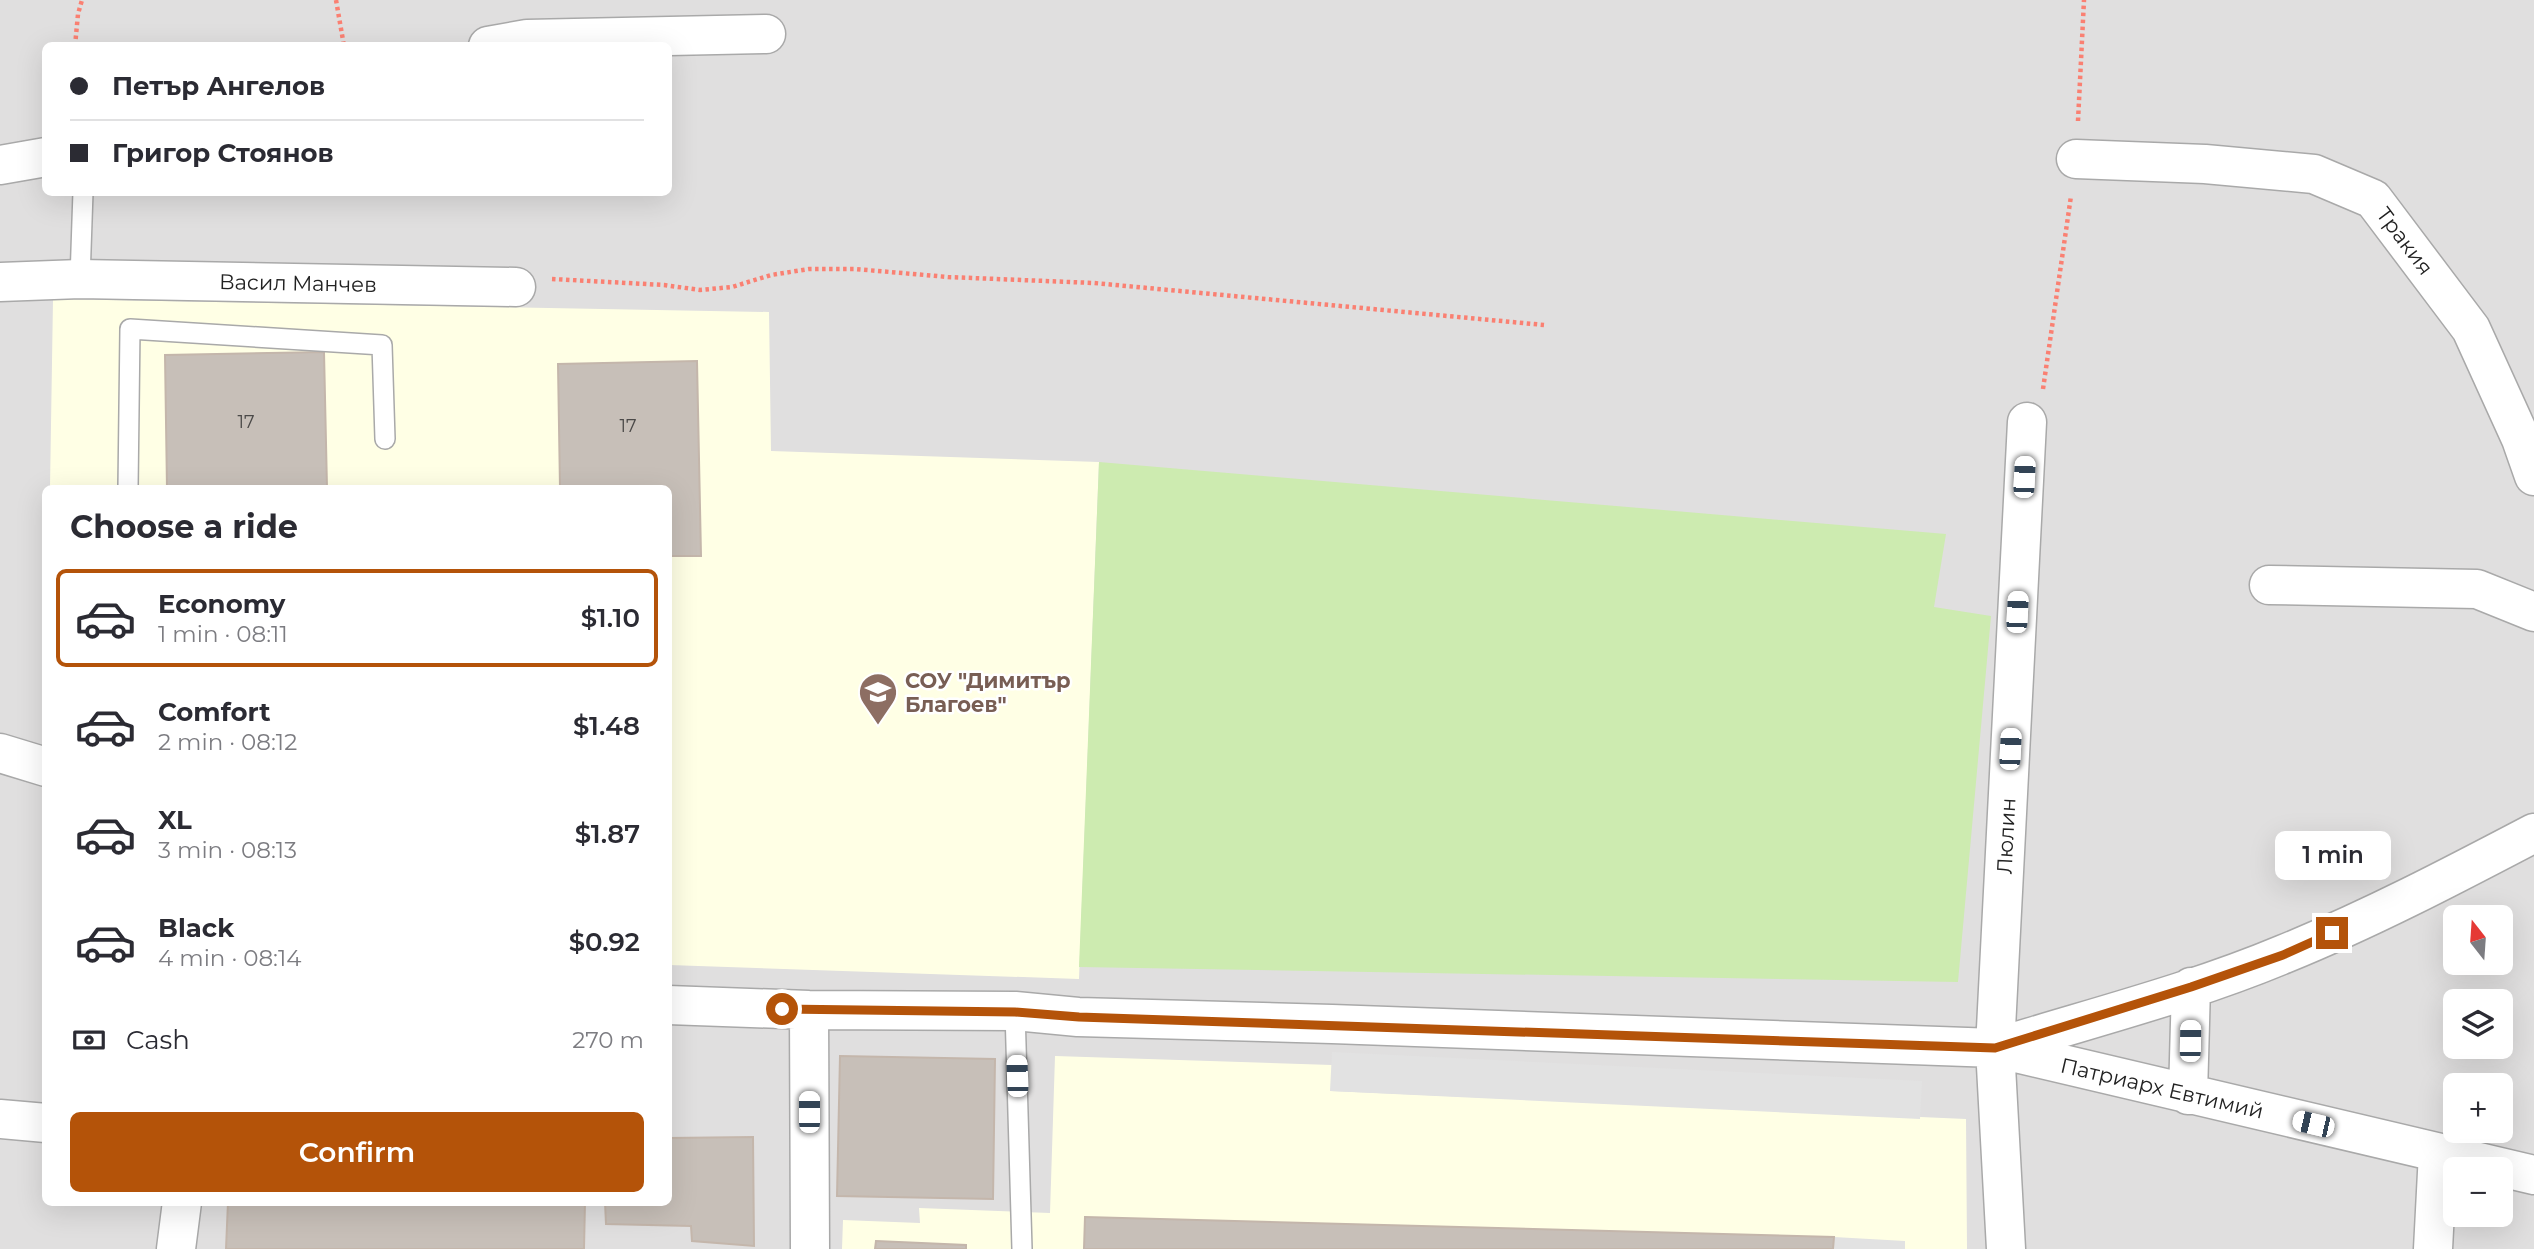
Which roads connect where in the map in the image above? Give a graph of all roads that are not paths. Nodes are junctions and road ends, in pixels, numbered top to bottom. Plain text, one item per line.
1 (766, 34) dead end
2 (510, 42) edge
3 (42, 158) edge
4 (2076, 159) road end
5 (0, 165) edge
6 (83, 196) edge
7 (80, 279) junction
8 (0, 282) edge
9 (516, 288) road end
10 (2026, 422) road end
11 (385, 439) dead end
12 (2534, 476) edge
13 (128, 485) edge
14 (2269, 585) dead end
15 (2534, 612) edge
16 (0, 753) edge
17 (42, 766) edge
18 (2534, 834) edge
19 (2191, 987) junction
20 (672, 1005) edge
21 (809, 1010) junction
22 (1015, 1012) junction
23 (1995, 1048) junction
24 (2188, 1095) junction
25 (0, 1119) edge
26 (42, 1123) edge
27 (2438, 1153) junction
28 (2534, 1175) edge
29 (181, 1206) edge
30 (176, 1249) edge
31 (810, 1249) edge
32 (1022, 1249) edge
33 (2006, 1249) edge
34 (2433, 1249) edge

1 - 2 street
3 - 5 street
4 - 12 street, Тракия
6 - 7 lane
7 - 8 street, Васил Манчев
7 - 9 street, Васил Манчев
10 - 23 street, Люлин
11 - 13 lane
14 - 15 street
16 - 17 street
18 - 19 street
19 - 23 street
19 - 24 street
20 - 21 street
21 - 22 street
21 - 31 street
22 - 23 street
22 - 32 lane
23 - 24 street, Патриарх Евтимий
23 - 33 street, Люлин
24 - 27 street, Патриарх Евтимий
25 - 26 street
27 - 28 street, Патриарх Евтимий
27 - 34 street
29 - 30 street

